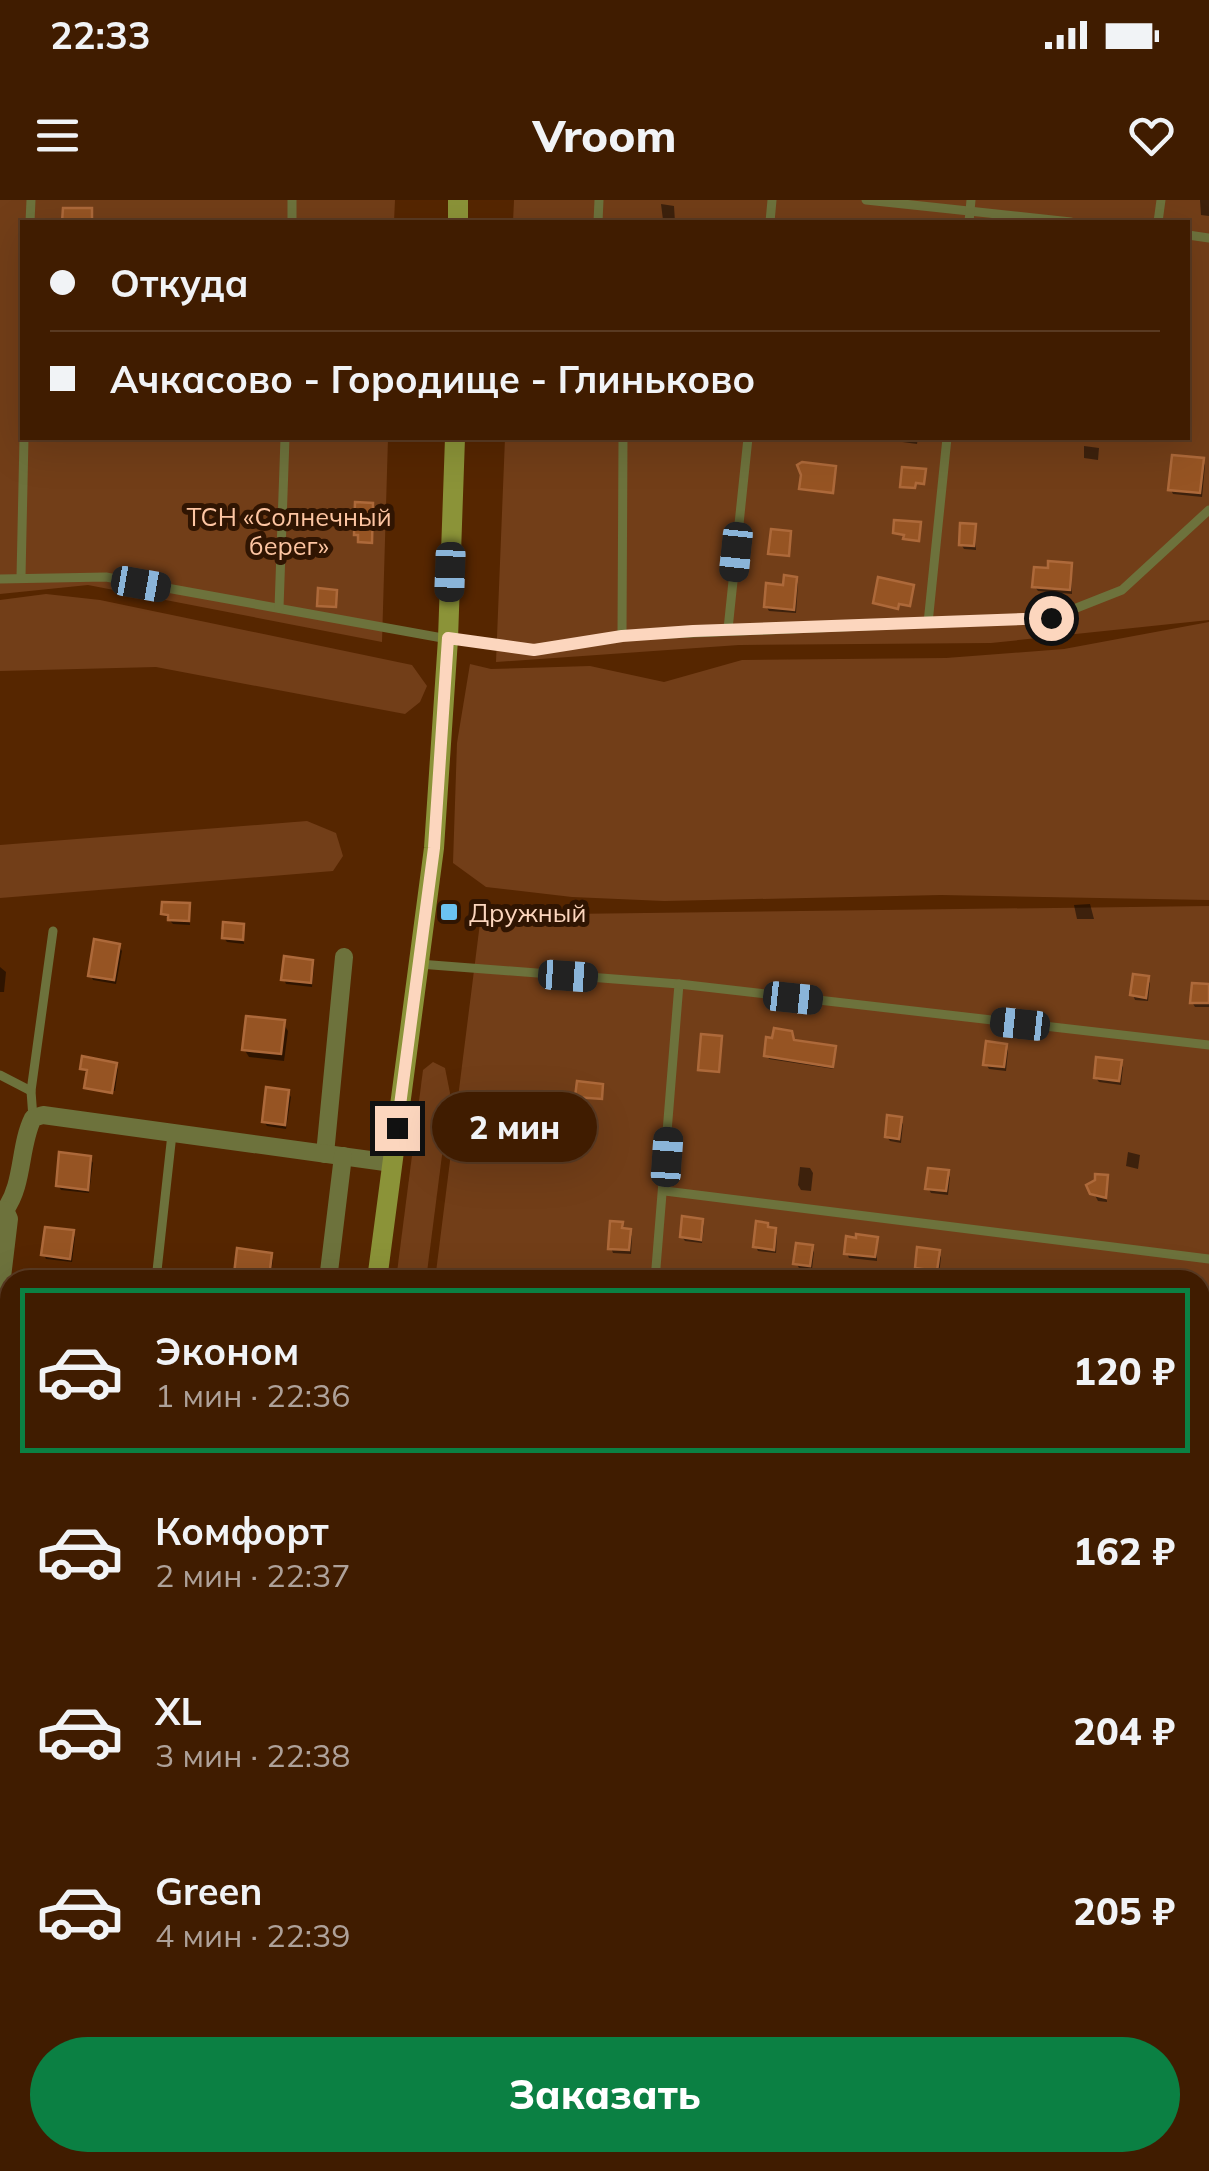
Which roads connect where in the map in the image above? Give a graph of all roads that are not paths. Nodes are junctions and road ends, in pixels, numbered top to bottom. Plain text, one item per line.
1 (866, 200) edge
2 (970, 211) edge
3 (1053, 220) edge
4 (24, 440) edge
5 (285, 440) edge
6 (454, 440) edge
7 (623, 440) edge
8 (748, 440) edge
9 (946, 440) edge
10 (1209, 510) edge
11 (21, 576) junction
12 (0, 579) edge
13 (279, 608) junction
14 (928, 622) junction
15 (728, 629) junction
16 (622, 636) junction
17 (448, 638) junction
18 (53, 930) dead end
19 (344, 957) dead end
20 (419, 964) junction
21 (679, 984) junction
22 (1209, 1045) edge
23 (0, 1075) edge
24 (30, 1090) junction
25 (33, 1118) junction
26 (172, 1133) junction
27 (334, 1155) junction
28 (392, 1163) junction
29 (665, 1191) junction
30 (3, 1210) edge
31 (1209, 1259) edge
32 (3, 1270) edge
33 (157, 1270) edge
34 (328, 1270) edge
35 (378, 1270) edge
36 (656, 1270) edge

1 - 2 lane
2 - 3 lane
4 - 11 lane
5 - 13 lane
6 - 17 street
7 - 16 lane
8 - 15 lane
9 - 14 lane
10 - 14 lane
11 - 12 lane
11 - 13 lane
13 - 17 lane
14 - 15 lane
15 - 16 lane
16 - 17 lane
17 - 20 street
18 - 24 lane
19 - 27 street
20 - 21 lane
20 - 28 street
21 - 22 lane
21 - 29 lane
23 - 24 lane
24 - 25 lane
25 - 26 street
25 - 30 street
26 - 27 street
26 - 33 lane
27 - 28 street
27 - 34 street
28 - 35 street
29 - 31 lane
29 - 36 lane
30 - 32 street

